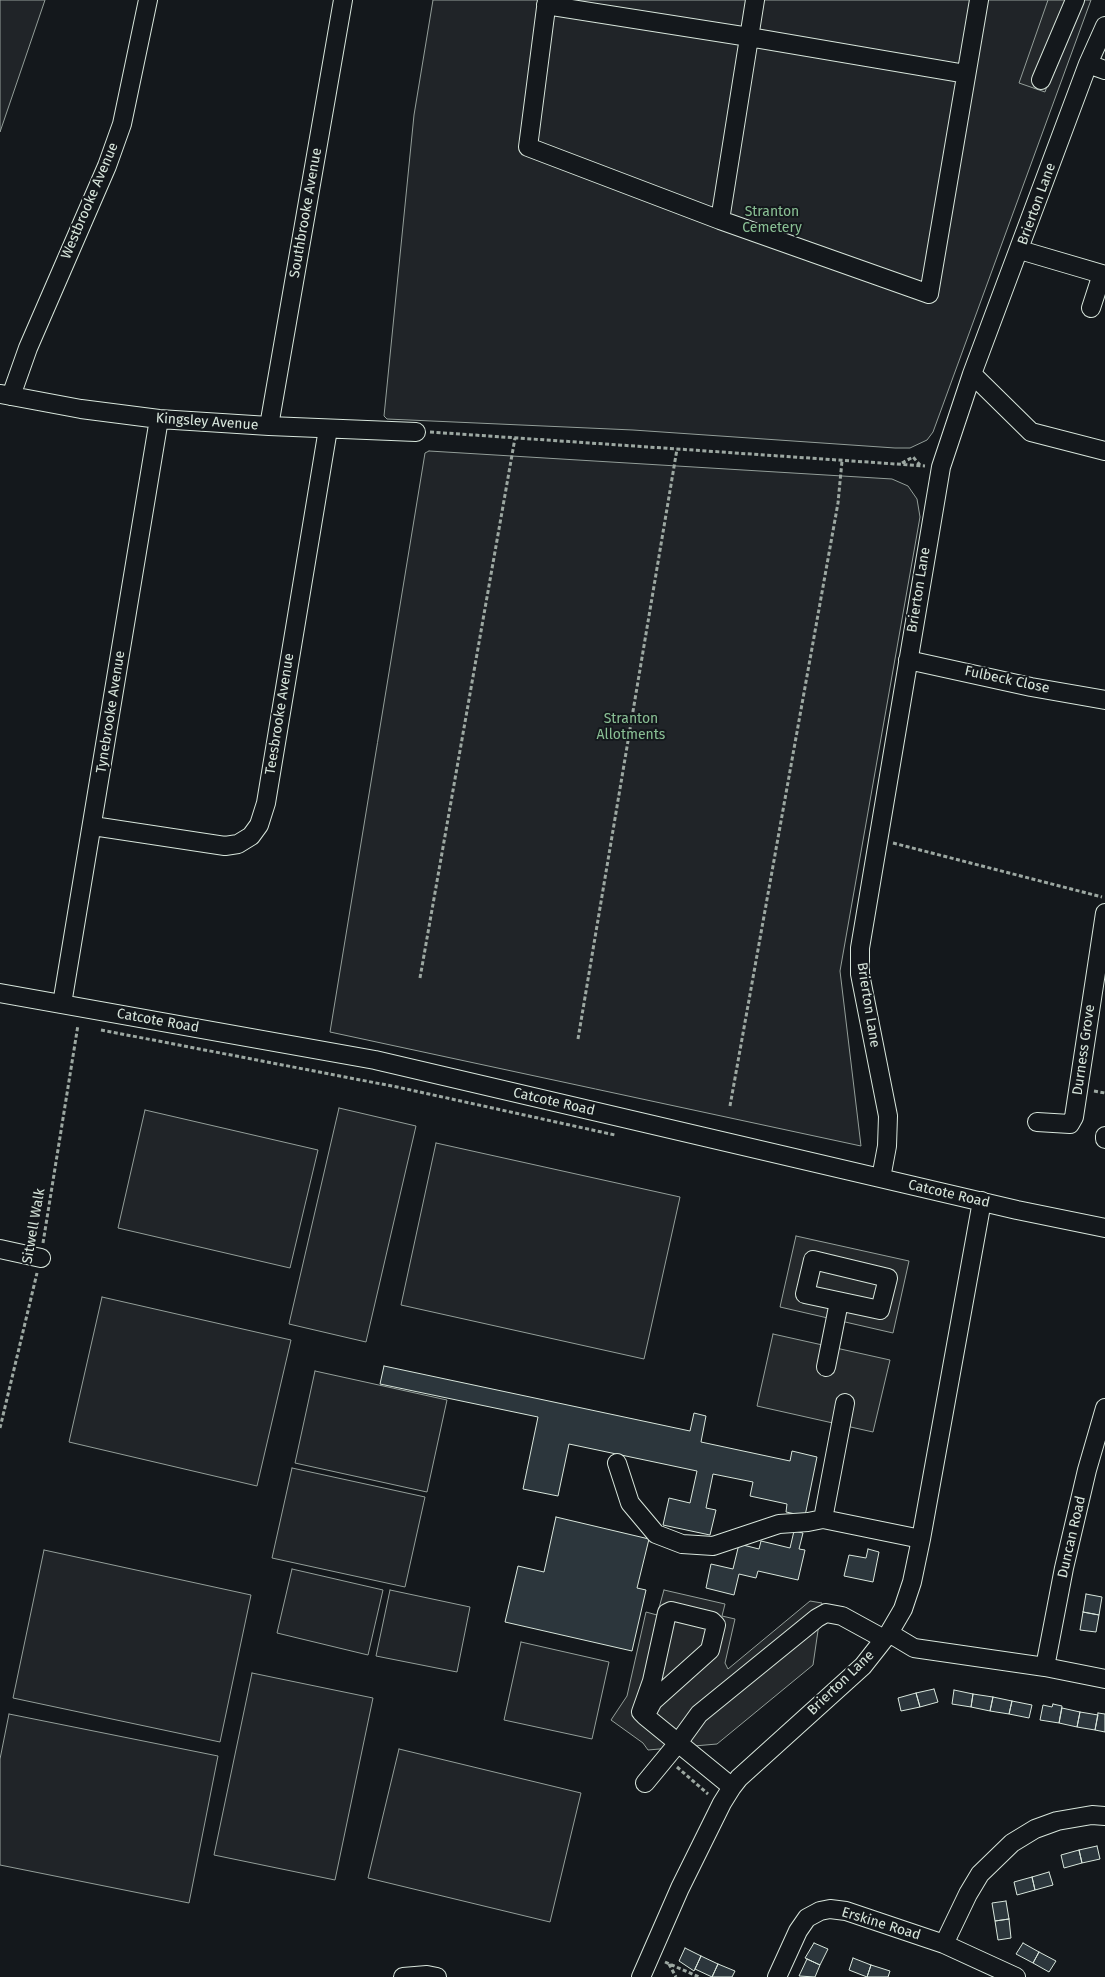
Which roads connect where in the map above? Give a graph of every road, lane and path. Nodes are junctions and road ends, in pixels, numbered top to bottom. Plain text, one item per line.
1 (148, 0) edge
2 (343, 0) edge
3 (755, 0) edge
4 (979, 0) edge
5 (1075, 0) edge
6 (547, 3) edge
7 (1105, 26) edge
8 (749, 37) junction
9 (1097, 67) edge
10 (966, 74) junction
11 (1041, 80) dead end
12 (720, 220) junction
13 (1020, 250) junction
14 (1104, 274) edge
15 (1091, 308) dead end
16 (972, 374) junction
17 (6, 395) edge
18 (159, 419) junction
19 (269, 426) junction
20 (328, 429) junction
21 (420, 432) joint
22 (515, 438) junction
23 (677, 449) junction
24 (1105, 451) edge
25 (842, 460) junction
26 (900, 464) junction
27 (921, 466) junction
28 (941, 467) junction
29 (908, 660) junction
30 (1105, 700) edge
31 (93, 826) junction
32 (878, 840) junction
33 (1105, 898) edge
34 (1105, 913) edge
35 (420, 978) dead end
36 (0, 993) edge
37 (62, 1004) junction
38 (68, 1023) dead end
39 (78, 1025) junction
40 (88, 1027) dead end
41 (98, 1029) dead end
42 (578, 1040) dead end
43 (730, 1106) dead end
44 (1038, 1122) dead end
45 (622, 1136) dead end
46 (881, 1178) junction
47 (982, 1201) junction
48 (1105, 1228) edge
49 (0, 1249) edge
50 (41, 1258) junction
51 (839, 1302) junction
52 (826, 1367) dead end
53 (845, 1403) dead end
54 (1105, 1408) edge
55 (0, 1428) edge
56 (617, 1463) dead end
57 (823, 1519) junction
58 (921, 1539) junction
59 (887, 1636) junction
60 (1046, 1667) junction
61 (1105, 1679) edge
62 (645, 1716) junction
63 (678, 1743) junction
64 (666, 1757) junction
65 (645, 1783) dead end
66 (732, 1787) junction
67 (722, 1803) junction
68 (1105, 1816) edge
69 (944, 1944) junction
70 (651, 1955) junction
71 (669, 1963) junction
72 (403, 1977) edge
73 (437, 1977) edge
74 (641, 1977) edge
75 (676, 1977) edge
76 (699, 1977) edge
77 (777, 1977) edge
78 (1016, 1977) edge

1 - 17 street, Westbrooke Avenue
2 - 19 street, Southbrooke Avenue
3 - 8 street
4 - 10 street
5 - 11 street
6 - 8 street
6 - 12 street
7 - 9 street, Brierton Lane
8 - 10 street
8 - 12 street
9 - 13 street, Brierton Lane
10 - 12 street
13 - 14 street
13 - 16 street, Brierton Lane
14 - 15 street
16 - 24 street
16 - 28 street, Brierton Lane
17 - 18 street, Kingsley Avenue
18 - 19 street, Kingsley Avenue
18 - 31 street, Tynebrooke Avenue
19 - 20 street, Kingsley Avenue
20 - 21 street, Kingsley Avenue
20 - 31 street, Teesbrooke Avenue
21 - 22 path
22 - 23 path
22 - 35 path
23 - 25 path
23 - 42 path
25 - 26 path
25 - 43 path
26 - 27 path
26 - 27 path
27 - 28 path
28 - 29 street, Brierton Lane
29 - 30 street, Fulbeck Close
29 - 32 street, Brierton Lane
31 - 37 street, Tynebrooke Avenue
32 - 33 path
32 - 46 street, Brierton Lane
34 - 44 street, Durness Grove
36 - 37 street, Catcote Road
37 - 46 street, Catcote Road
38 - 39 path
39 - 40 path
39 - 50 path, Sitwell Walk
41 - 45 path
46 - 47 street, Catcote Road
47 - 48 street, Catcote Road
47 - 58 street, Brierton Lane
49 - 50 street
50 - 55 path, Sitwell Walk
51 - 51 street
51 - 52 street
53 - 57 street
54 - 60 street, Duncan Road
56 - 57 street
57 - 58 street
58 - 59 street, Brierton Lane
59 - 60 street
59 - 63 street
59 - 66 street, Brierton Lane
60 - 61 street
62 - 62 street
62 - 63 street
63 - 64 street
63 - 66 street
64 - 65 street
64 - 67 path
66 - 67 street, Brierton Lane
67 - 70 street, Brierton Lane
68 - 69 street
69 - 77 street, Erskine Road
69 - 78 street, Erskine Road
70 - 71 path
70 - 74 street, Brierton Lane
71 - 75 path
71 - 76 path
72 - 73 street

